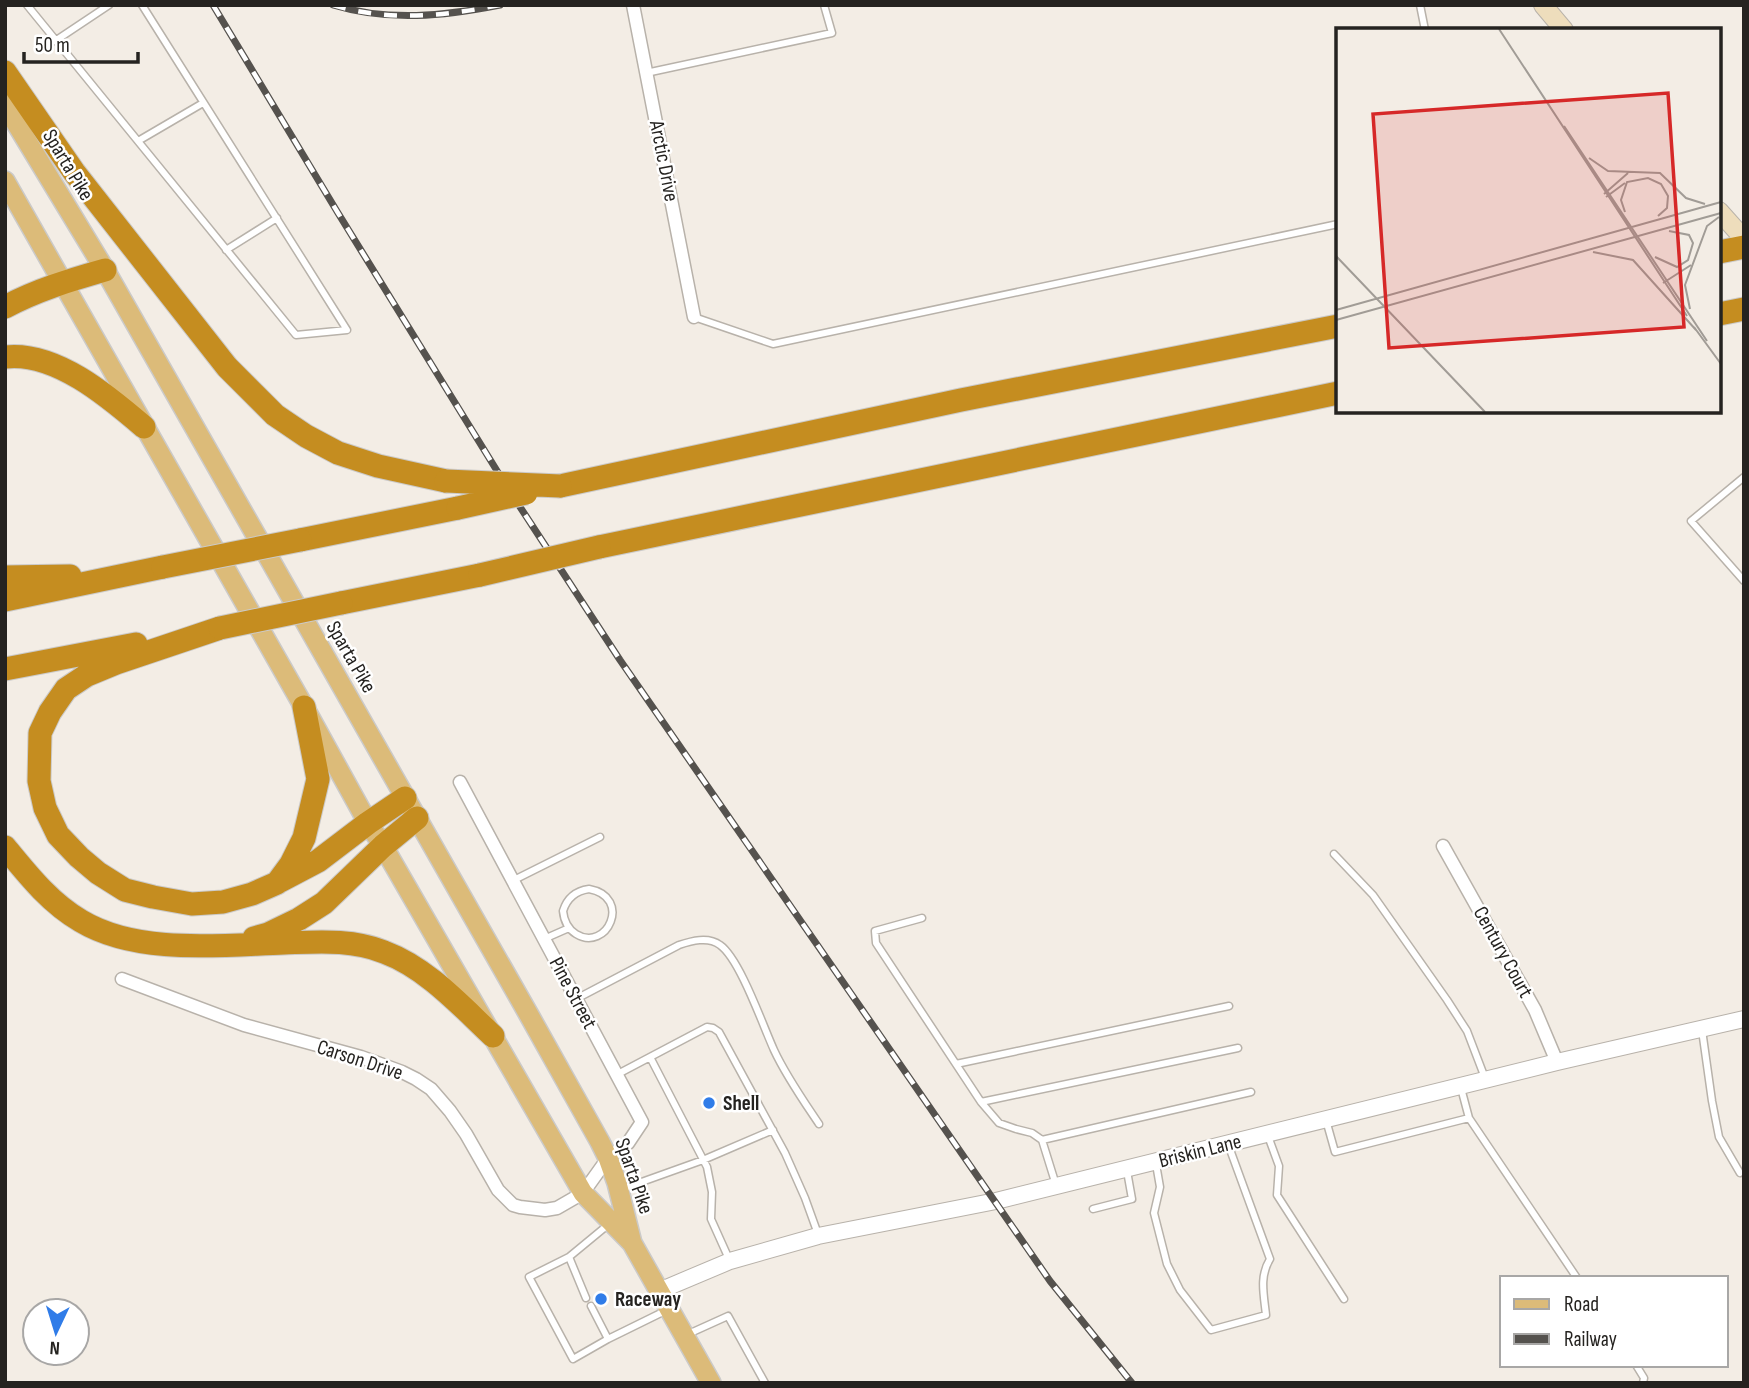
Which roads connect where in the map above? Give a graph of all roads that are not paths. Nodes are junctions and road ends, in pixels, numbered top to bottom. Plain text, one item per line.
1 (26, 5) edge
2 (109, 5) edge
3 (142, 5) edge
4 (633, 5) edge
5 (824, 5) edge
6 (1420, 5) edge
7 (1543, 5) edge
8 (1426, 28) edge
9 (1562, 28) edge
10 (55, 41) junction
11 (5, 72) edge
12 (646, 73) junction
13 (203, 103) junction
14 (5, 105) edge
15 (138, 141) junction
16 (5, 180) edge
17 (1721, 213) edge
18 (277, 218) junction
19 (1336, 223) edge
20 (1744, 239) edge
21 (1744, 247) edge
22 (226, 250) junction
23 (1721, 252) edge
24 (104, 270) junction
25 (64, 282) junction
26 (5, 307) edge
27 (1744, 309) edge
28 (1721, 314) edge
29 (694, 317) joint
30 (1336, 326) edge
31 (5, 356) edge
32 (1336, 393) edge
33 (144, 426) junction
34 (1744, 477) edge
35 (560, 486) junction
36 (163, 567) junction
37 (5, 577) edge
38 (1744, 581) edge
39 (5, 600) edge
40 (220, 628) junction
41 (5, 669) edge
42 (304, 707) junction
43 (460, 782) dead end
44 (405, 798) junction
45 (417, 818) junction
46 (368, 823) junction
47 (600, 837) dead end
48 (383, 846) junction
49 (1443, 846) dead end
50 (5, 847) edge
51 (1334, 855) dead end
52 (512, 881) junction
53 (277, 883) junction
54 (922, 918) dead end
55 (569, 928) junction
56 (544, 939) junction
57 (234, 944) junction
58 (122, 979) dead end
59 (576, 999) junction
60 (1229, 1006) dead end
61 (1744, 1019) edge
62 (1702, 1030) junction
63 (493, 1036) junction
64 (1238, 1048) dead end
65 (650, 1057) junction
66 (1557, 1062) junction
67 (956, 1064) junction
68 (616, 1075) junction
69 (1486, 1080) junction
70 (1460, 1086) junction
71 (1251, 1092) dead end
72 (982, 1102) junction
73 (1469, 1118) junction
74 (1325, 1120) junction
75 (819, 1124) dead end
76 (773, 1130) junction
77 (1267, 1134) junction
78 (1042, 1140) junction
79 (1228, 1144) junction
80 (608, 1158) junction
81 (703, 1160) junction
82 (1155, 1162) junction
83 (1126, 1169) junction
84 (1740, 1173) dead end
85 (1057, 1186) junction
86 (618, 1190) junction
87 (583, 1194) junction
88 (1093, 1209) dead end
89 (611, 1222) junction
90 (818, 1236) junction
91 (632, 1243) junction
92 (569, 1257) junction
93 (730, 1261) junction
94 (1576, 1276) edge
95 (586, 1298) dead end
96 (1344, 1299) dead end
97 (664, 1300) junction
98 (591, 1306) dead end
99 (684, 1335) junction
100 (608, 1339) junction
101 (1637, 1367) edge
102 (710, 1383) edge
103 (765, 1383) edge
104 (1643, 1383) edge

1 - 10 lane
2 - 10 lane
3 - 13 lane
4 - 12 street, Arctic Drive
5 - 12 lane
6 - 8 lane
7 - 9 main road
10 - 15 lane
11 - 35 highway, bridge
12 - 29 street, Arctic Drive
13 - 15 lane
13 - 18 lane
14 - 24 main road, Sparta Pike
15 - 22 lane
16 - 25 main road, Sparta Pike
17 - 20 main road
18 - 22 lane
18 - 22 lane
19 - 29 lane
21 - 23 highway
24 - 25 highway
24 - 44 main road, Sparta Pike
25 - 26 highway
25 - 33 main road, Sparta Pike
27 - 28 highway
30 - 35 highway
31 - 33 highway
32 - 40 highway, bridge
33 - 42 main road, Sparta Pike
34 - 38 lane
35 - 36 highway, bridge
36 - 37 highway
36 - 39 highway
40 - 41 highway
40 - 53 highway
42 - 46 main road, Sparta Pike
42 - 53 highway
43 - 52 street, Pine Street
44 - 45 main road, Sparta Pike
44 - 46 highway
45 - 48 highway
45 - 80 main road, Sparta Pike
46 - 48 main road, Sparta Pike
46 - 53 highway
47 - 52 lane
48 - 57 highway
48 - 63 main road, Sparta Pike
49 - 66 street, Century Court
50 - 57 highway
51 - 69 lane
52 - 56 street, Pine Street
54 - 67 lane
55 - 55 lane
55 - 56 lane
56 - 59 street, Pine Street
57 - 63 highway
58 - 87 street, Carson Drive
59 - 68 street, Pine Street
59 - 75 lane
60 - 67 lane
61 - 62 street, Briskin Lane
62 - 66 street, Briskin Lane
62 - 84 lane
63 - 87 main road, Sparta Pike
64 - 72 lane
65 - 68 lane
65 - 76 lane
65 - 81 lane
66 - 69 street, Briskin Lane
67 - 72 lane
68 - 80 street, Pine Street
69 - 70 street, Briskin Lane
70 - 73 lane
70 - 74 street, Briskin Lane
71 - 78 lane
72 - 78 lane
73 - 74 lane
73 - 94 lane
74 - 77 street, Briskin Lane
76 - 81 lane
76 - 90 lane
77 - 79 street, Briskin Lane
77 - 96 lane
78 - 85 lane
79 - 82 street, Briskin Lane
79 - 82 lane
80 - 86 main road, Sparta Pike
80 - 87 street, Pine Street
81 - 86 lane
81 - 93 lane
82 - 83 street, Briskin Lane
83 - 85 street, Briskin Lane
83 - 88 lane
85 - 90 street, Briskin Lane
86 - 91 main road, Sparta Pike
87 - 89 main road, Sparta Pike
89 - 91 main road, Sparta Pike
89 - 92 lane
90 - 93 street, Briskin Lane
91 - 97 main road, Sparta Pike
92 - 95 lane
92 - 100 lane
93 - 97 street, Briskin Lane
97 - 99 main road, Sparta Pike
97 - 100 lane
98 - 100 lane
99 - 102 main road, Sparta Pike
99 - 103 lane
101 - 104 lane

